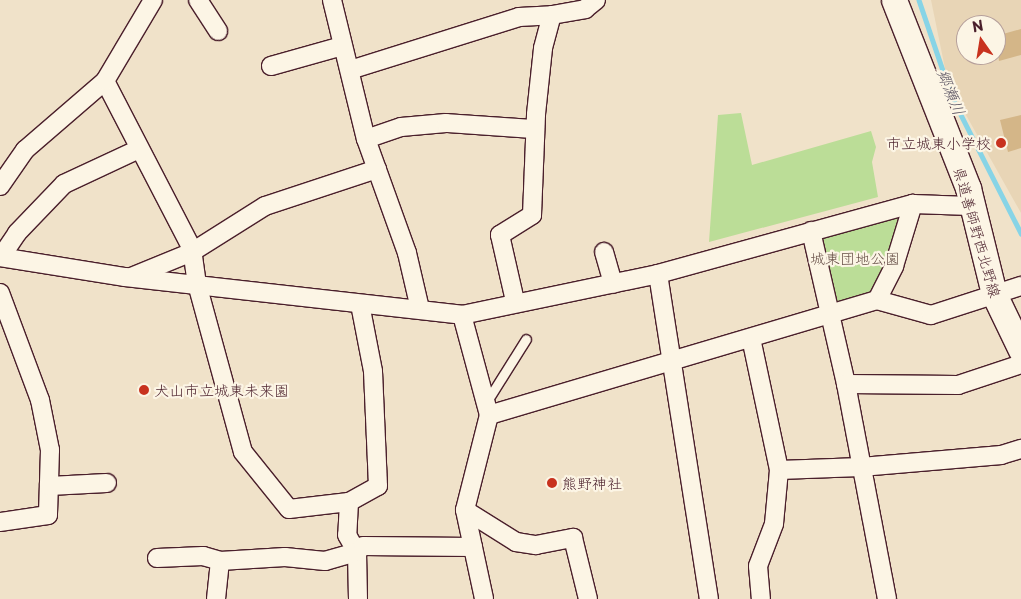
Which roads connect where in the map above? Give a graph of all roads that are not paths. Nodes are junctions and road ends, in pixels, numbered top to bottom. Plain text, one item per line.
1 (153, 0) edge
2 (198, 0) edge
3 (332, 0) edge
4 (596, 0) edge
5 (894, 0) edge
6 (552, 15) junction
7 (218, 31) dead end
8 (342, 46) junction
9 (271, 66) dead end
10 (350, 70) junction
11 (105, 81) junction
12 (535, 129) junction
13 (366, 139) junction
14 (139, 149) junction
15 (377, 169) junction
16 (0, 186) edge
17 (913, 204) junction
18 (970, 206) junction
19 (811, 231) junction
20 (192, 252) junction
21 (604, 252) dead end
22 (0, 257) edge
23 (658, 274) junction
24 (131, 277) junction
25 (197, 284) junction
26 (613, 284) junction
27 (1021, 286) edge
28 (0, 293) edge
29 (994, 294) junction
30 (877, 300) junction
31 (515, 301) junction
32 (360, 304) junction
33 (420, 309) junction
34 (828, 313) junction
35 (462, 314) junction
36 (751, 338) junction
37 (526, 339) dead end
38 (1021, 350) edge
39 (670, 360) junction
40 (1021, 364) edge
41 (846, 384) junction
42 (488, 408) junction
43 (1021, 449) edge
44 (861, 467) junction
45 (779, 470) junction
46 (107, 483) dead end
47 (49, 486) junction
48 (349, 502) junction
49 (465, 510) junction
50 (0, 522) edge
51 (472, 547) junction
52 (357, 552) junction
53 (157, 558) dead end
54 (220, 561) junction
55 (216, 599) edge
56 (358, 599) edge
57 (484, 599) edge
58 (588, 599) edge
59 (709, 599) edge
60 (761, 599) edge
61 (887, 599) edge

1 - 11 street
2 - 7 street
3 - 8 street
4 - 6 street
5 - 18 main road, 県道善師野西北野線
6 - 10 street
6 - 12 street
8 - 9 street
8 - 10 street
10 - 13 street
11 - 14 street
11 - 16 street
12 - 13 street
12 - 31 street
13 - 15 street
14 - 20 street
14 - 22 street
15 - 20 street
15 - 33 street
17 - 18 street
17 - 19 street
17 - 30 street
18 - 29 main road, 県道善師野西北野線
19 - 23 street
19 - 34 street
20 - 24 street
20 - 25 street
21 - 26 street
22 - 24 street
23 - 26 street
23 - 39 street
24 - 25 street
25 - 32 street
25 - 48 street
26 - 31 street
27 - 29 street
28 - 47 street
29 - 30 street
29 - 38 main road, 県道善師野西北野線
30 - 34 street
31 - 35 street
32 - 33 street
32 - 48 street
33 - 35 street
34 - 36 street
34 - 41 street
35 - 42 street
36 - 39 street
36 - 45 street
37 - 42 lane
39 - 42 street
39 - 59 street
40 - 41 street
41 - 44 street
42 - 49 street
43 - 44 street
44 - 45 street
44 - 61 street
45 - 60 street
46 - 47 street
47 - 50 street
48 - 52 street
49 - 51 street
49 - 58 street
51 - 52 street
51 - 57 street
52 - 54 street
52 - 56 street
53 - 54 street
54 - 55 street

